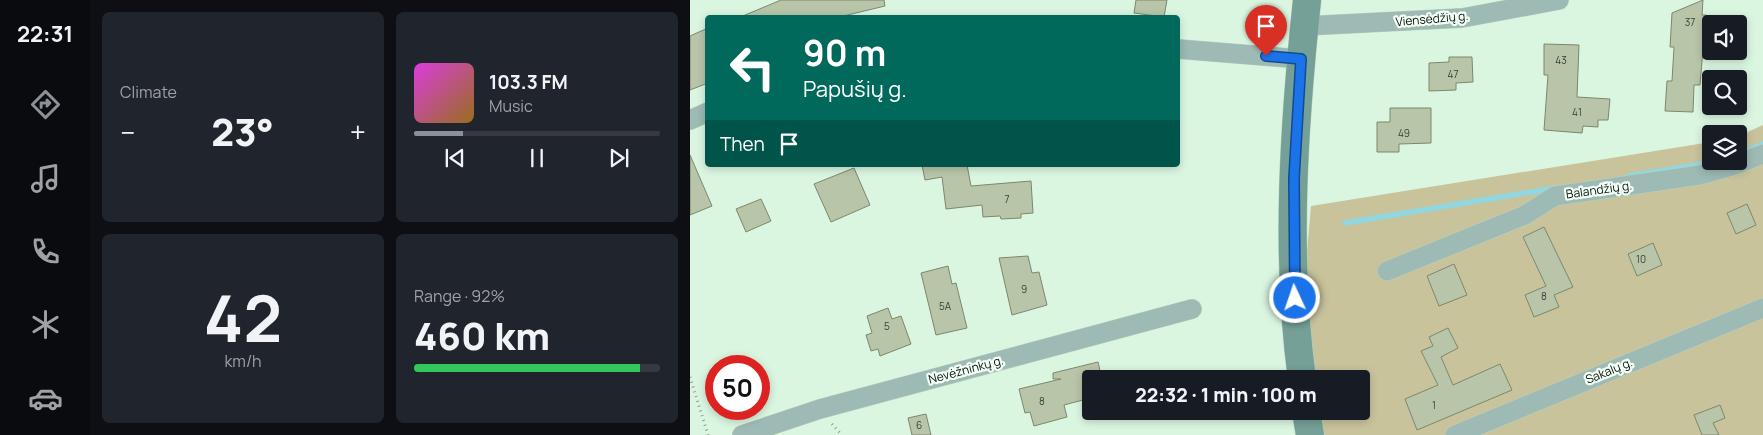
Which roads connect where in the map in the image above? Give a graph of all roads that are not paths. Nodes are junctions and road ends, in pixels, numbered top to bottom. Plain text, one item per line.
1 (1560, 0) edge
2 (1306, 13) edge
3 (1180, 49) edge
4 (1301, 59) junction
5 (705, 113) edge
6 (690, 120) edge
7 (1763, 154) edge
8 (1387, 271) dead end
9 (1763, 308) edge
10 (1192, 309) dead end
11 (1301, 370) edge
12 (1308, 420) edge
13 (742, 435) edge
14 (1310, 435) edge
15 (1455, 435) edge

1 - 2 street, Viensėdžių g.
2 - 4 main road
3 - 4 street
4 - 11 main road
5 - 6 street
7 - 8 street, Balandžių g.
9 - 15 street, Sakalų g.
10 - 13 street, Nevėžninkų g.
12 - 14 main road

